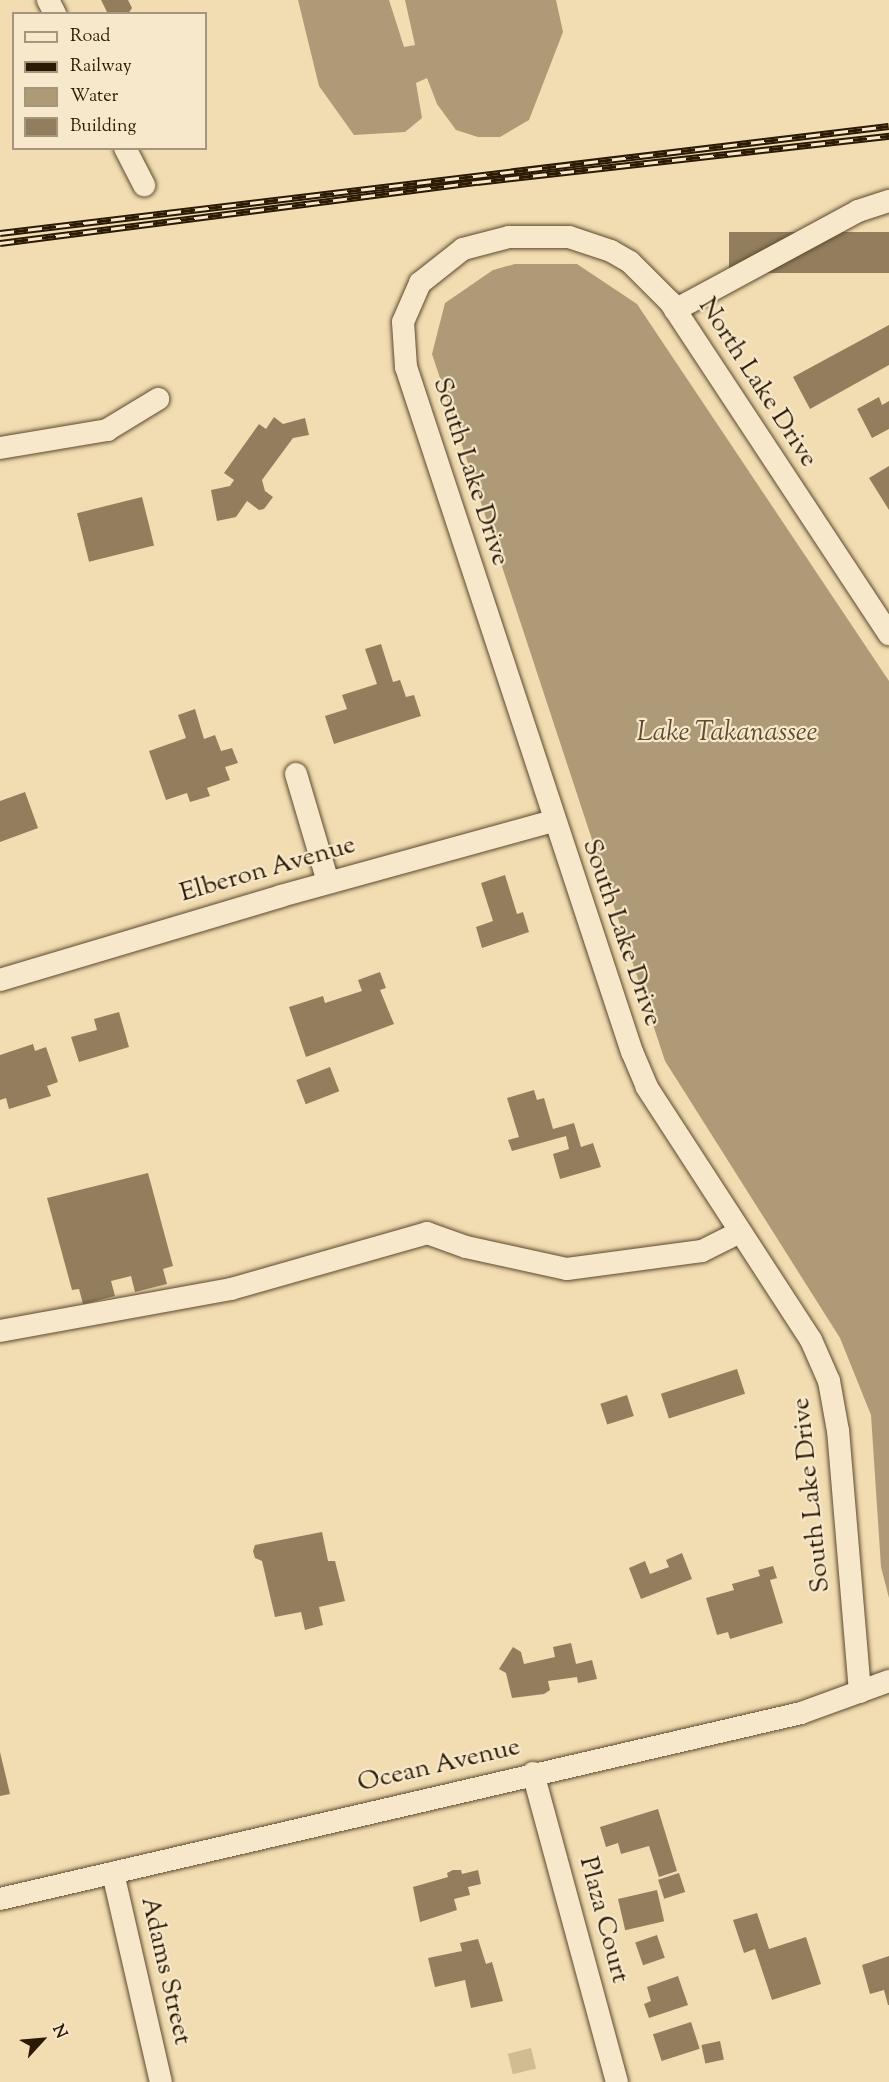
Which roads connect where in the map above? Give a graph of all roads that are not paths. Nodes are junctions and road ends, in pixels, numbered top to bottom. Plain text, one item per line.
1 (126, 150) edge
2 (144, 185) dead end
3 (889, 201) edge
4 (525, 236) joint
5 (675, 310) junction
6 (158, 399) dead end
7 (0, 448) edge
8 (889, 634) edge
9 (296, 774) dead end
10 (553, 821) junction
11 (328, 882) junction
12 (0, 980) edge
13 (741, 1232) junction
14 (0, 1331) edge
15 (889, 1682) edge
16 (860, 1692) junction
17 (533, 1773) junction
18 (113, 1873) junction
19 (0, 1899) edge
20 (161, 2082) edge
21 (617, 2082) edge

1 - 2 street
3 - 5 street
4 - 5 street, North Lake Drive
4 - 10 street, South Lake Drive
5 - 8 street, North Lake Drive
6 - 7 street
9 - 11 street
10 - 11 street, Elberon Avenue
10 - 13 street, South Lake Drive
11 - 12 street, Elberon Avenue
13 - 14 street
13 - 16 street, South Lake Drive
15 - 16 street, Ocean Avenue
16 - 17 street, Ocean Avenue
17 - 18 street, Ocean Avenue
17 - 21 street, Plaza Court
18 - 19 street, Ocean Avenue
18 - 20 street, Adams Street

